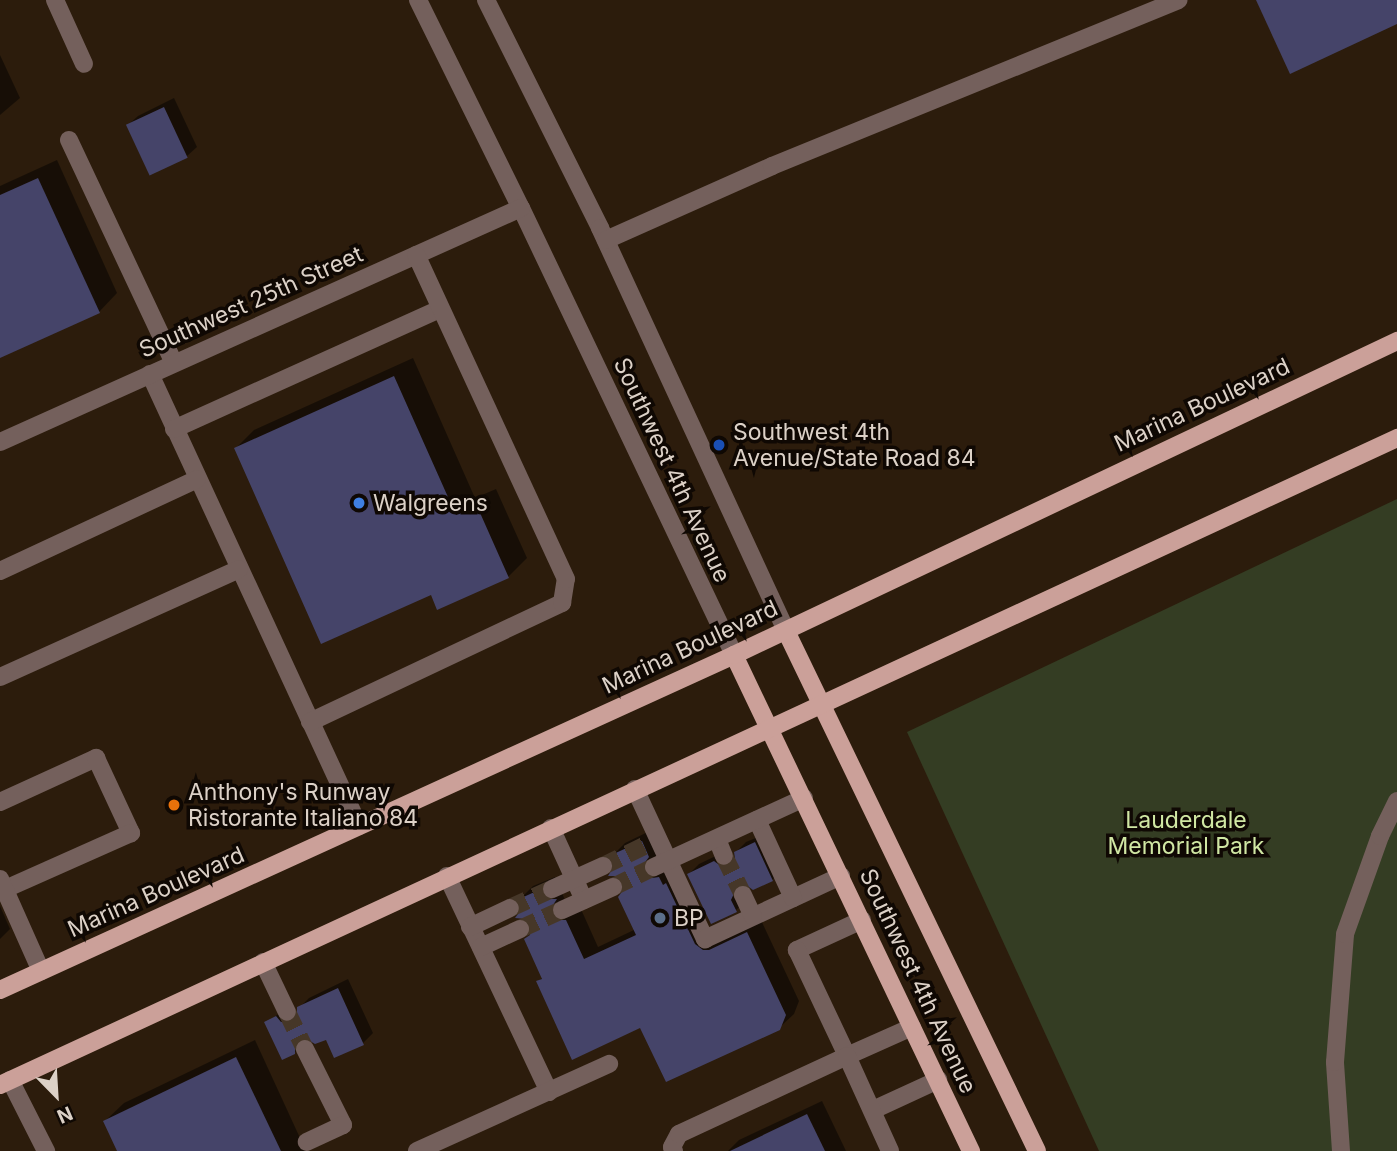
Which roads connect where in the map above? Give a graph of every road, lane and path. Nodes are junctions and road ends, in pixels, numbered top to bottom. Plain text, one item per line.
1 (55, 0) edge
2 (418, 0) edge
3 (486, 0) edge
4 (1178, 0) edge
5 (84, 64) dead end
6 (69, 140) dead end
7 (522, 208) junction
8 (606, 240) junction
9 (416, 255) junction
10 (440, 309) junction
11 (1397, 341) edge
12 (174, 363) junction
13 (150, 374) junction
14 (174, 429) junction
15 (1397, 438) edge
16 (0, 442) edge
17 (197, 479) junction
18 (239, 569) junction
19 (0, 570) edge
20 (786, 631) junction
21 (734, 655) junction
22 (0, 677) edge
23 (821, 703) junction
24 (310, 722) junction
25 (770, 726) junction
26 (635, 789) junction
27 (804, 798) junction
28 (1397, 801) edge
29 (0, 803) edge
30 (757, 820) junction
31 (359, 827) junction
32 (551, 828) junction
33 (717, 839) junction
34 (724, 856) tunnel mouth
35 (662, 864) junction
36 (603, 866) tunnel mouth
37 (447, 876) junction
38 (841, 876) junction
39 (574, 879) junction
40 (2, 884) edge
41 (613, 887) tunnel mouth
42 (552, 889) tunnel mouth
43 (743, 895) tunnel mouth
44 (793, 898) junction
45 (584, 900) junction
46 (510, 908) tunnel mouth
47 (562, 910) tunnel mouth
48 (753, 916) junction
49 (862, 920) junction
50 (470, 927) junction
51 (520, 929) tunnel mouth
52 (481, 947) junction
53 (263, 962) junction
54 (41, 971) junction
55 (0, 990) edge
56 (287, 1012) tunnel mouth
57 (912, 1027) junction
58 (305, 1049) tunnel mouth
59 (846, 1056) junction
60 (609, 1064) dead end
61 (938, 1080) junction
62 (5, 1082) edge
63 (549, 1092) junction
64 (873, 1110) junction
65 (307, 1142) dead end
66 (46, 1151) edge
67 (417, 1151) edge
68 (674, 1151) edge
69 (890, 1151) edge
70 (971, 1151) edge
71 (1037, 1151) edge
72 (1341, 1151) edge

1 - 5 street
2 - 7 street, Southwest 4th Avenue
3 - 8 street, Southwest 4th Avenue
4 - 8 street
6 - 12 street
7 - 9 street, Southwest 25th Street
7 - 21 street, Southwest 4th Avenue
8 - 20 street, Southwest 4th Avenue
9 - 10 street
9 - 12 street, Southwest 25th Street
10 - 14 street
10 - 24 street
11 - 20 main road, Marina Boulevard
12 - 13 street, Southwest 25th Street
13 - 14 street
13 - 16 street, Southwest 25th Street
14 - 17 street
15 - 23 main road
17 - 18 street
17 - 19 street
18 - 22 street
18 - 24 street
20 - 21 main road, Marina Boulevard
20 - 23 main road, Southwest 4th Avenue
21 - 25 main road, Southwest 4th Avenue
21 - 31 main road, Marina Boulevard
23 - 25 main road
23 - 71 main road, Southwest 4th Avenue
24 - 31 street
25 - 26 main road
25 - 27 main road, Southwest 4th Avenue
26 - 32 main road
26 - 35 street
27 - 30 street
27 - 38 main road, Southwest 4th Avenue
28 - 72 street
29 - 40 street
30 - 33 street
30 - 44 street
31 - 54 main road, Marina Boulevard
32 - 37 main road
32 - 39 street
33 - 34 street
33 - 35 street
35 - 48 street
36 - 39 street
37 - 50 street
37 - 53 main road
38 - 44 street
38 - 49 main road, Southwest 4th Avenue
39 - 42 street
39 - 45 street
40 - 54 street
41 - 45 street
43 - 48 street
44 - 48 street
45 - 47 street
46 - 50 street
49 - 57 main road, Southwest 4th Avenue
49 - 59 street
50 - 52 street
51 - 52 street
52 - 63 street
53 - 56 street
53 - 62 main road
54 - 55 main road, Marina Boulevard
57 - 59 street
57 - 61 main road, Southwest 4th Avenue
58 - 65 street
59 - 64 street
59 - 68 street
60 - 63 street
61 - 64 street
61 - 70 main road, Southwest 4th Avenue
62 - 66 street
63 - 67 street
64 - 69 street

